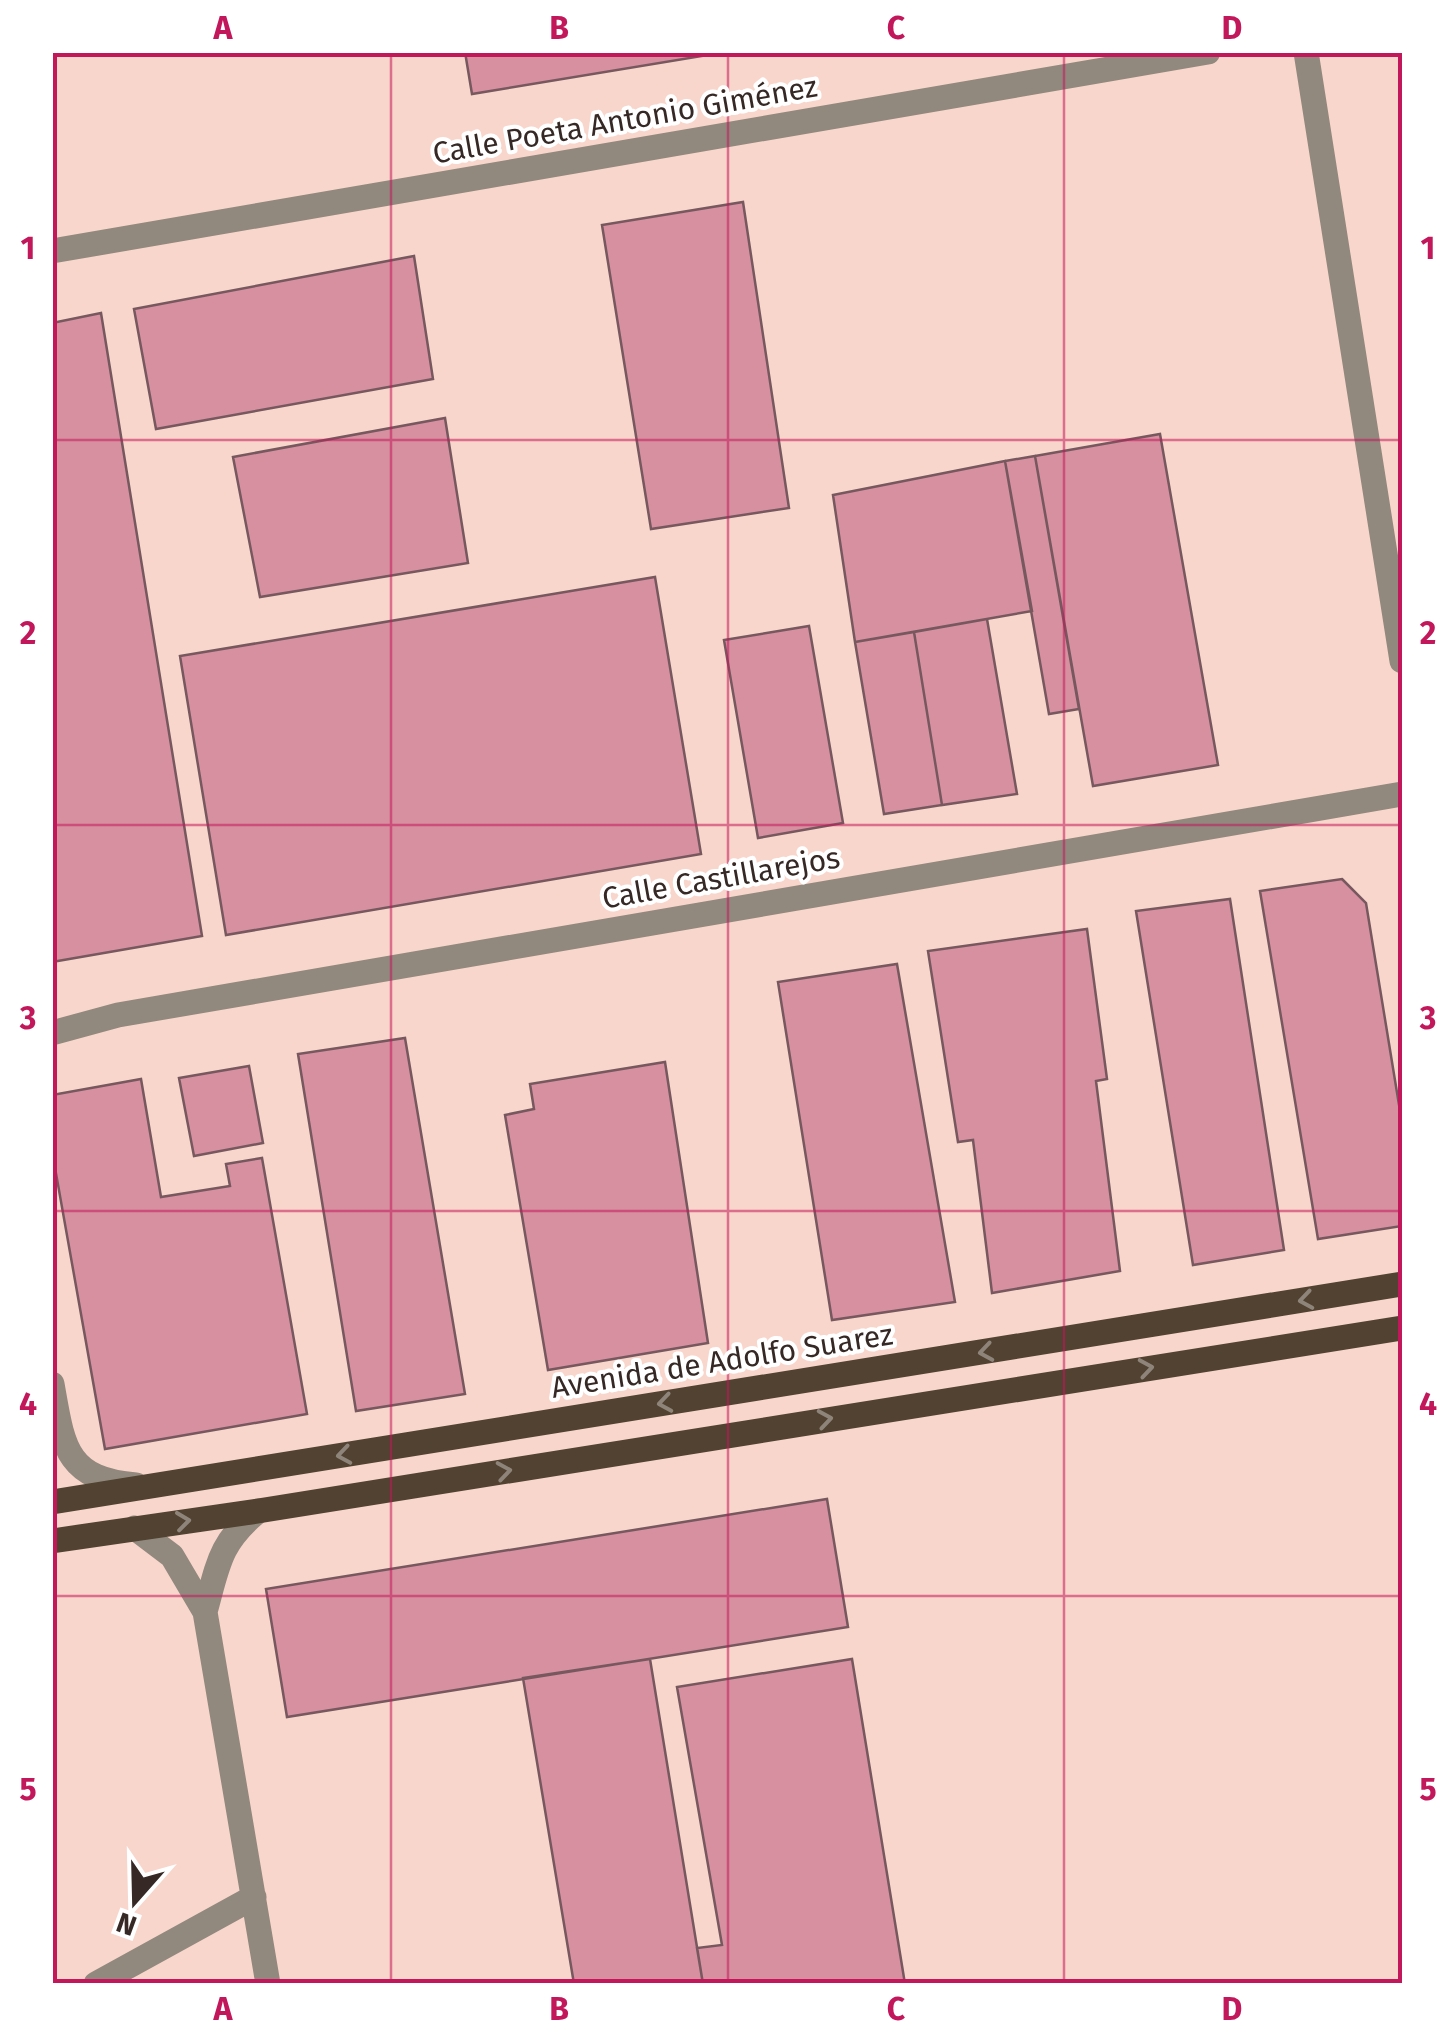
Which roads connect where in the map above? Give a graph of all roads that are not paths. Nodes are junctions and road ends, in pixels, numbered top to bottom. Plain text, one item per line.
1 (1208, 52) edge
2 (1306, 52) edge
3 (52, 251) edge
4 (1402, 661) edge
5 (1402, 794) edge
6 (52, 1033) edge
7 (1402, 1284) edge
8 (1402, 1328) edge
9 (52, 1384) edge
10 (57, 1444) edge
11 (152, 1487) junction
12 (52, 1502) edge
13 (258, 1512) junction
14 (135, 1528) junction
15 (52, 1541) edge
16 (205, 1612) junction
17 (254, 1897) junction
18 (96, 1984) edge
19 (268, 1984) edge

1 - 3 street, Calle Poeta Antonio Giménez
2 - 4 street
5 - 6 street, Calle Castillarejos
7 -> 11 main road, Avenida de Adolfo Suarez
13 -> 8 main road
9 - 10 street
10 - 11 street
11 - 12 main road, Avenida de Adolfo Suarez
14 -> 13 main road
13 - 16 street
14 - 15 main road
14 - 16 street
16 - 17 street
17 - 18 street
17 - 19 street

